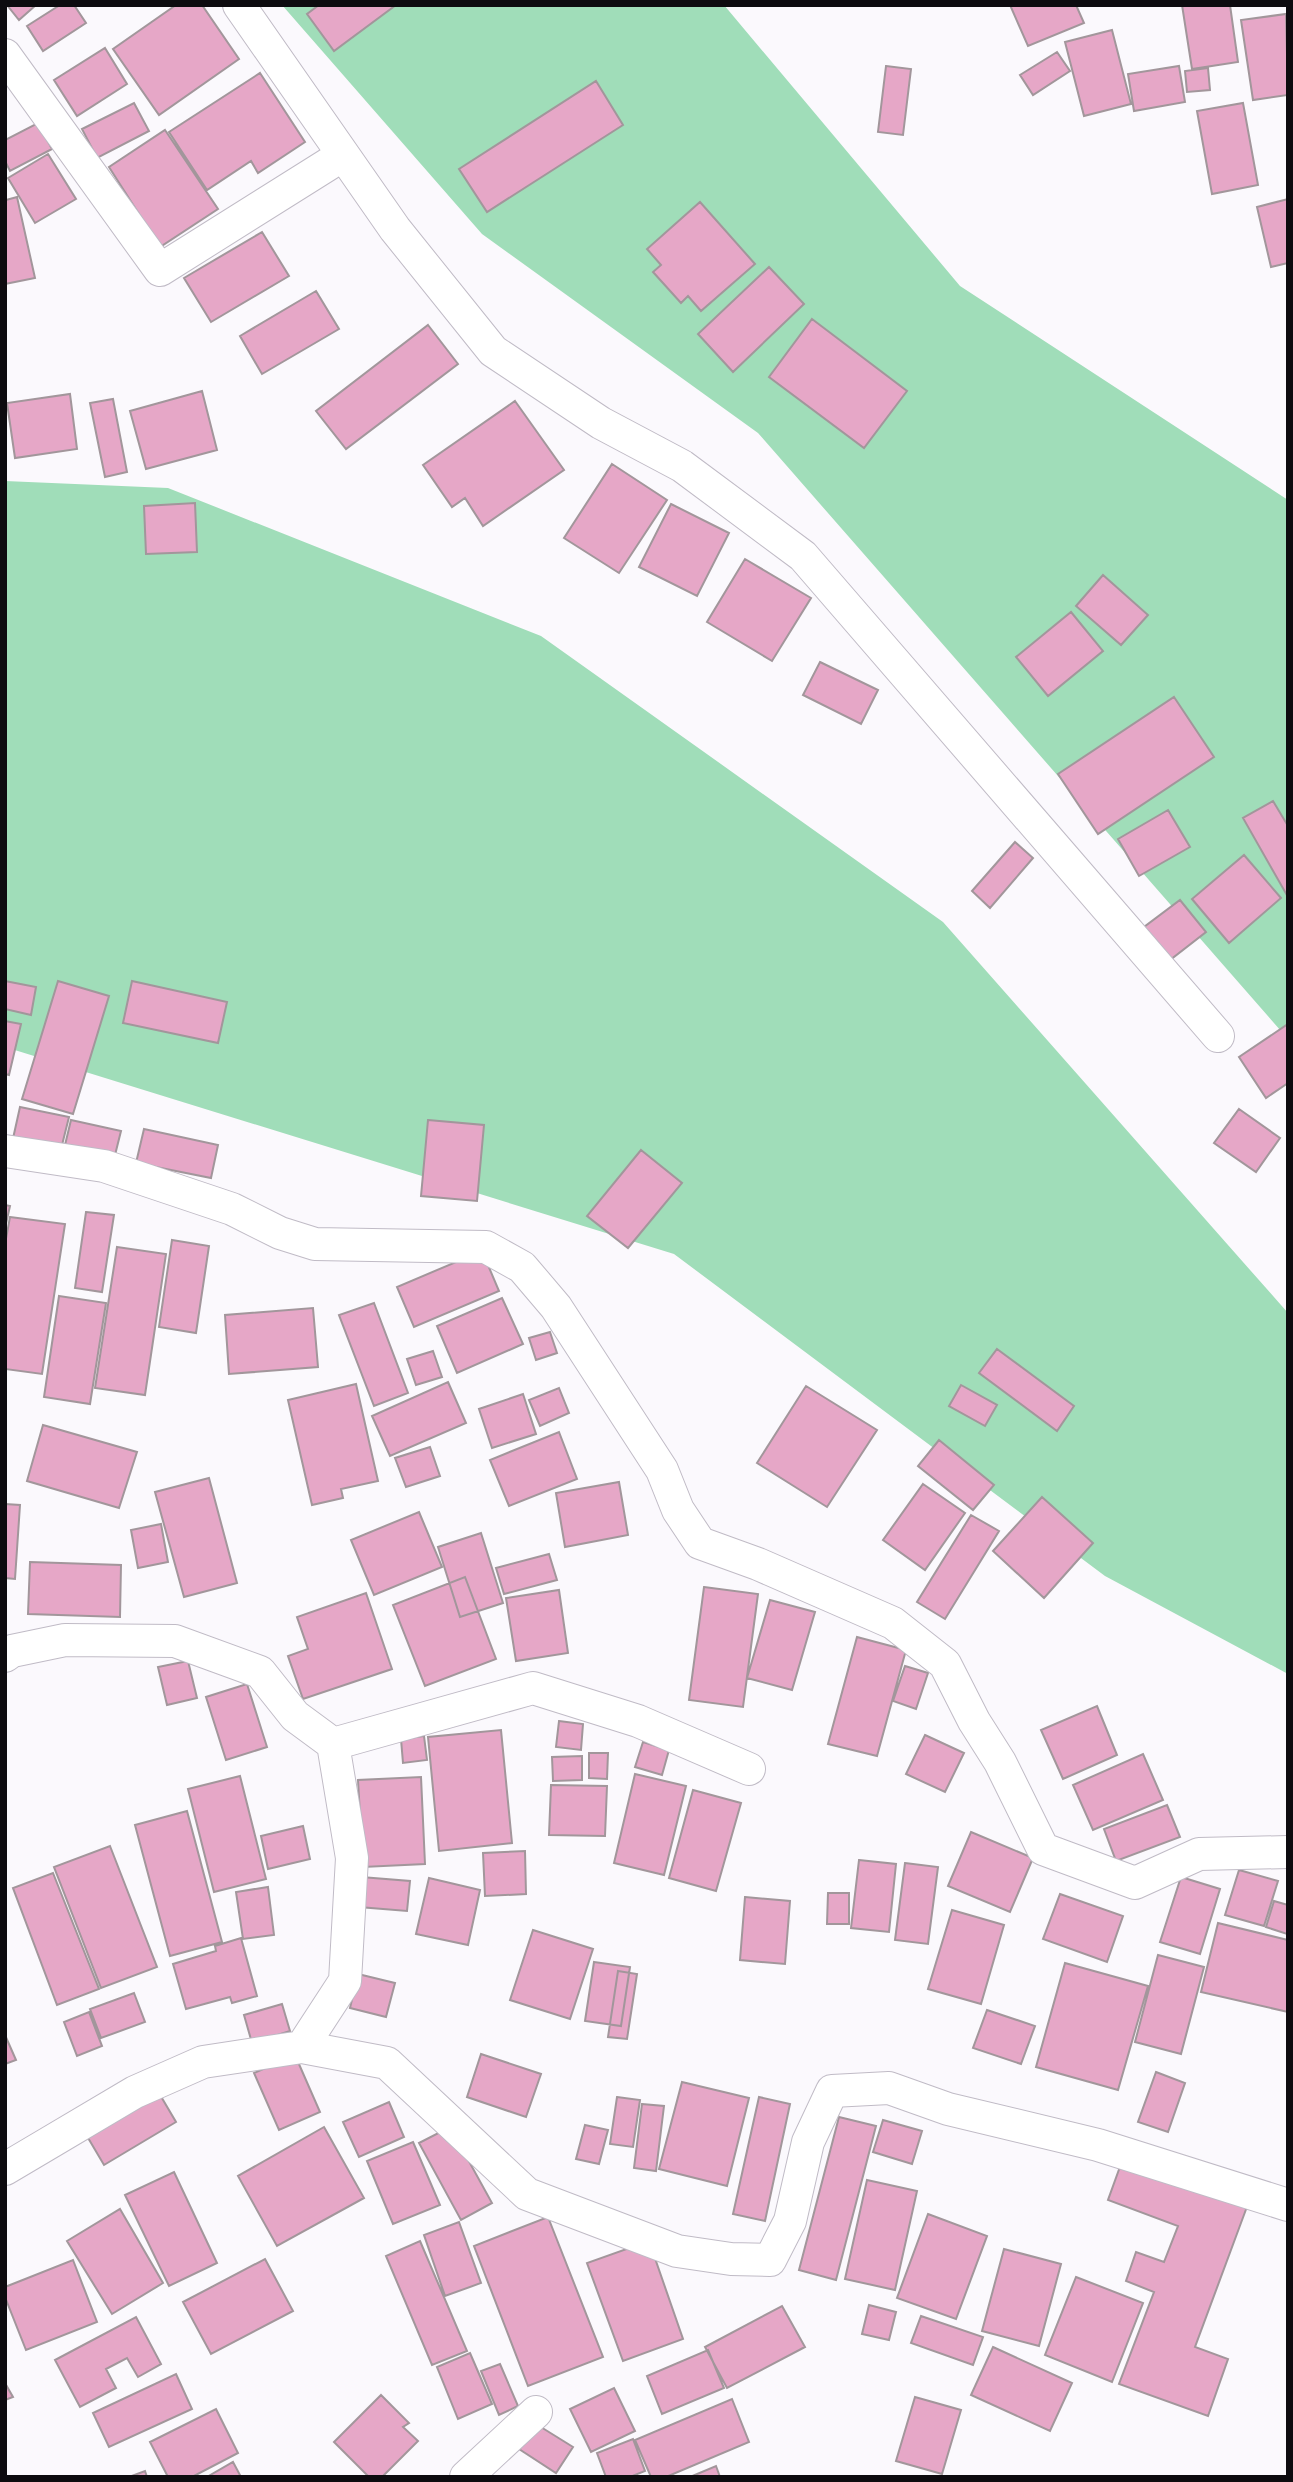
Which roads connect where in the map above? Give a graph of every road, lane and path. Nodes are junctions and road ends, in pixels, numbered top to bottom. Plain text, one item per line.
1 (239, 5) edge
2 (5, 55) edge
3 (343, 155) junction
4 (1218, 1036) dead end
5 (5, 1151) edge
6 (5, 1656) edge
7 (333, 1744) junction
8 (749, 1769) dead end
9 (1288, 1852) edge
10 (302, 2047) junction
11 (5, 2169) edge
12 (1288, 2205) edge
13 (536, 2412) dead end
14 (466, 2477) edge

1 - 3 street
2 - 3 street
3 - 4 street
5 - 9 street
6 - 7 street
7 - 8 street
7 - 10 street
10 - 11 street
10 - 12 street
13 - 14 street

